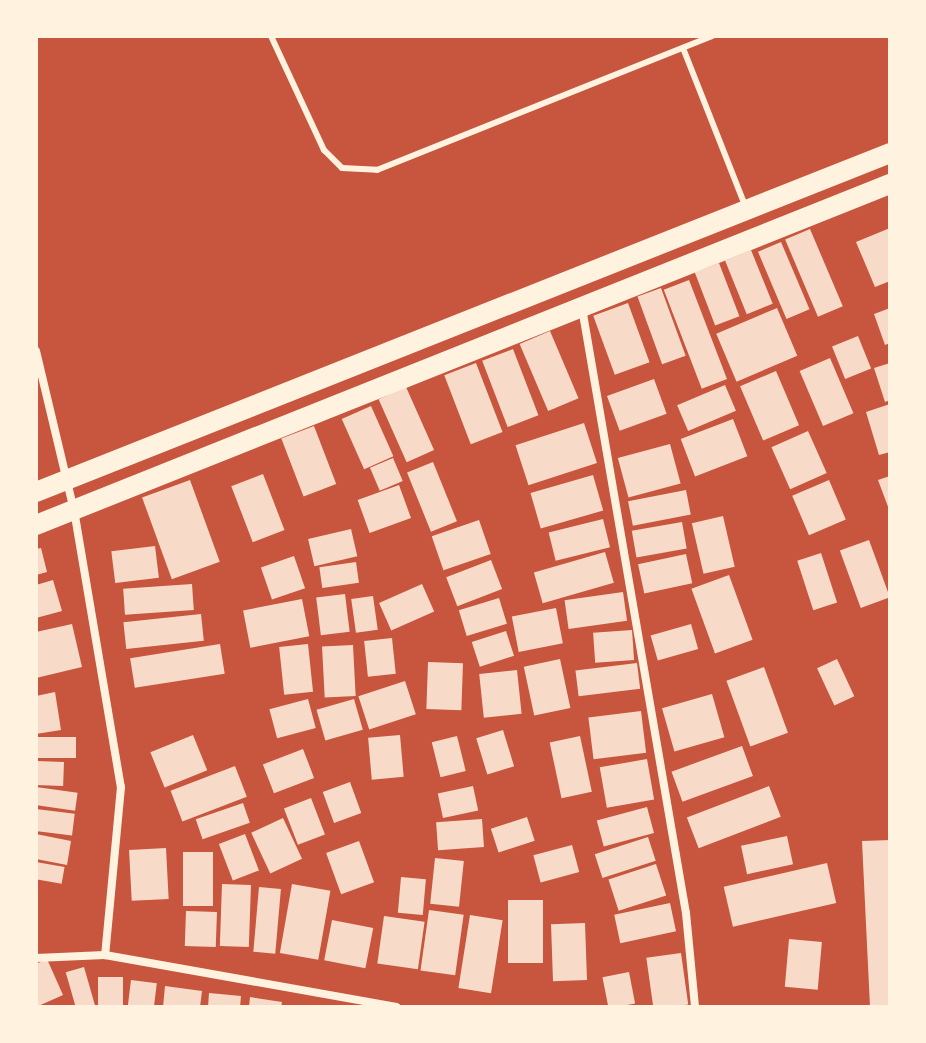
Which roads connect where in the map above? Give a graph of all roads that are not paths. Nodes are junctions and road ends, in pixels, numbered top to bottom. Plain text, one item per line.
1 (271, 36) edge
2 (712, 36) edge
3 (683, 48) junction
4 (890, 153) edge
5 (890, 184) edge
6 (747, 210) junction
7 (582, 307) junction
8 (36, 351) edge
9 (67, 480) junction
10 (36, 492) edge
11 (74, 510) junction
12 (36, 525) edge
13 (105, 955) junction
14 (36, 958) edge
15 (396, 1007) edge
16 (695, 1007) edge

1 - 3 lane
2 - 3 lane
3 - 6 lane
4 - 6 main road
5 - 7 main road
6 - 9 main road
7 - 11 main road
7 - 16 street
8 - 9 street
9 - 10 main road
9 - 11 street
11 - 12 main road
11 - 13 street
13 - 14 street
13 - 15 street

